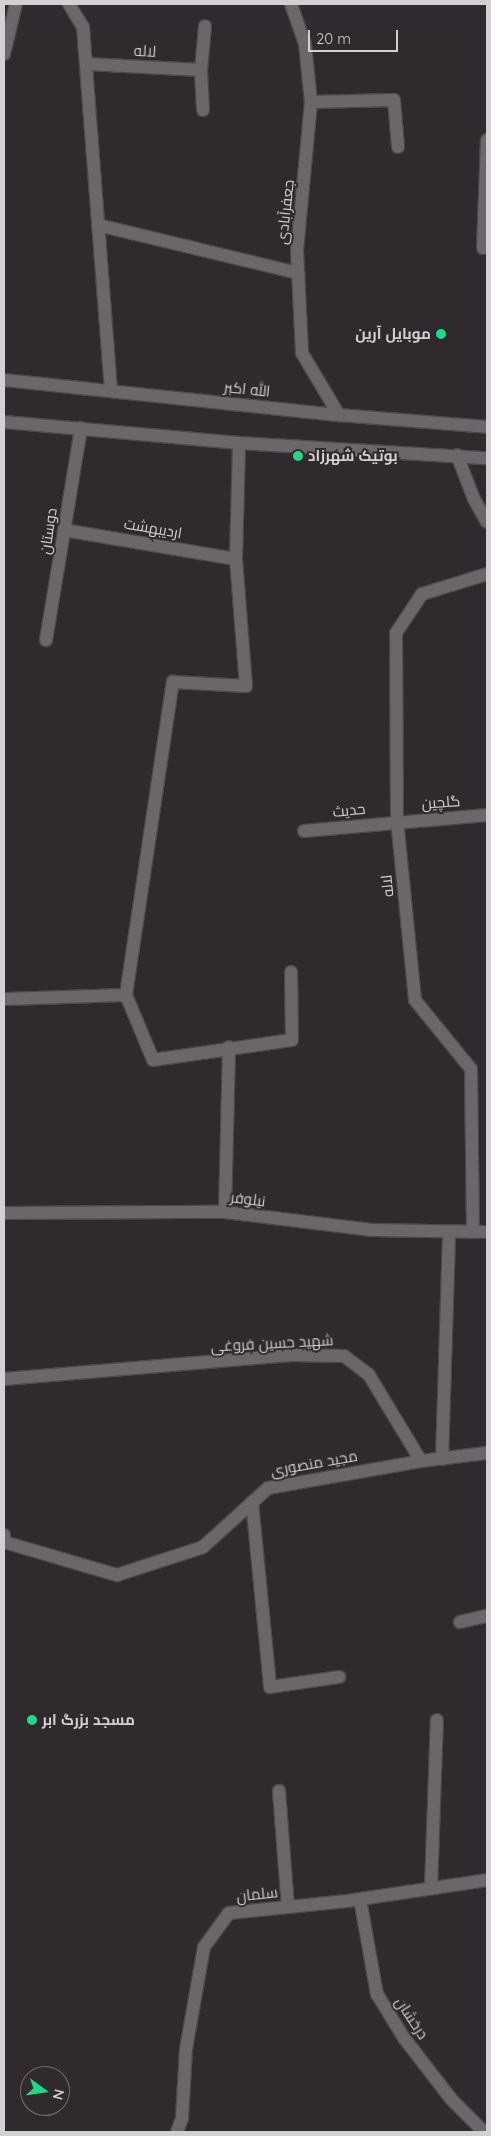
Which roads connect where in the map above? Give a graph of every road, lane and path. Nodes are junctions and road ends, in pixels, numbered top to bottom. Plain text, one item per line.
1 (16, 4) edge
2 (68, 4) edge
3 (291, 4) edge
4 (206, 26) dead end
5 (4, 54) edge
6 (86, 64) junction
7 (201, 70) junction
8 (311, 102) junction
9 (203, 110) dead end
10 (487, 140) edge
11 (398, 147) dead end
12 (98, 225) junction
13 (487, 247) edge
14 (298, 273) junction
15 (4, 380) edge
16 (112, 391) junction
17 (339, 415) junction
18 (4, 422) edge
19 (487, 427) edge
20 (81, 428) junction
21 (239, 443) junction
22 (457, 455) junction
23 (487, 458) edge
24 (487, 522) edge
25 (64, 530) junction
26 (236, 559) junction
27 (487, 574) edge
28 (46, 640) dead end
29 (487, 815) edge
30 (397, 821) junction
31 (304, 831) dead end
32 (291, 972) dead end
33 (126, 995) junction
34 (4, 999) edge
35 (229, 1048) junction
36 (225, 1212) junction
37 (4, 1213) edge
38 (449, 1232) junction
39 (473, 1232) junction
40 (487, 1232) edge
41 (4, 1378) edge
42 (487, 1453) edge
43 (442, 1459) junction
44 (421, 1461) junction
45 (252, 1502) junction
46 (4, 1535) edge
47 (4, 1543) edge
48 (487, 1616) edge
49 (460, 1622) dead end
50 (339, 1677) dead end
51 (437, 1720) dead end
52 (279, 1791) dead end
53 (487, 1880) edge
54 (431, 1888) junction
55 (360, 1899) junction
56 (288, 1907) junction
57 (177, 2132) edge
58 (484, 2132) edge

1 - 5 street
2 - 6 street
3 - 8 street, جعفرآبادی
4 - 7 street
6 - 7 street, لاله
6 - 12 street
7 - 9 street
8 - 11 street
8 - 14 street, جعفرآبادی
10 - 13 street
12 - 14 street
12 - 16 street
14 - 17 street, جعفرآبادی
15 - 16 street, الله اکبر
16 - 17 street, الله اکبر
17 - 19 street, الله اکبر
18 - 20 street
20 - 21 street
20 - 25 street, دوستان
21 - 22 street
21 - 26 street
22 - 23 street
22 - 24 street
25 - 26 street, اردیبهشت
25 - 28 street, دوستان
26 - 33 street
27 - 30 street, لاله
29 - 30 street, گلچین
30 - 31 street, حدیث
30 - 39 street, لاله
32 - 35 street
33 - 34 street
33 - 35 street
35 - 36 street
36 - 37 street, نیلوفر
36 - 38 street, نیلوفر
38 - 39 street, نیلوفر
38 - 43 street
39 - 40 street, نیلوفر
41 - 44 street, شهید حسین فروغی
42 - 43 street
43 - 44 street
44 - 45 street, مجید منصوری
45 - 47 street, مجید منصوری
45 - 50 street
46 - 47 street
48 - 49 street
51 - 54 street
52 - 56 street
53 - 54 street, سلمان
54 - 55 street, سلمان
55 - 56 street, سلمان
55 - 58 street, درخشان
56 - 57 street, سلمان

